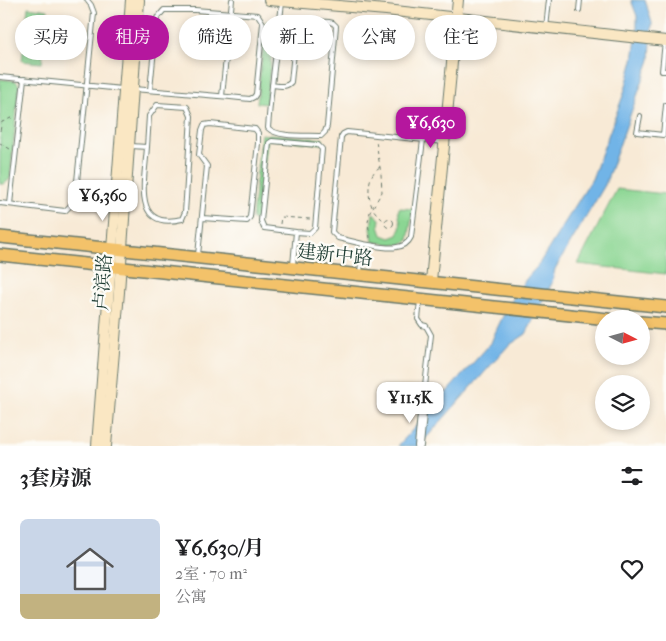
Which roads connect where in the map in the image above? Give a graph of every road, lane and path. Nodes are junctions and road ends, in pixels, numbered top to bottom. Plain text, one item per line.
1 (87, 0) edge
2 (131, 0) edge
3 (139, 0) edge
4 (232, 0) edge
5 (269, 0) edge
6 (458, 0) edge
7 (549, 0) edge
8 (580, 0) edge
9 (282, 1) edge
10 (356, 4) edge
11 (370, 4) edge
12 (579, 10) dead end
13 (231, 13) junction
14 (280, 15) edge
15 (433, 15) edge
16 (456, 15) edge
17 (333, 23) edge
18 (497, 23) edge
19 (546, 28) junction
20 (663, 41) edge
21 (333, 55) edge
22 (275, 60) edge
23 (293, 60) edge
24 (332, 60) edge
25 (452, 60) edge
26 (666, 71) edge
27 (0, 77) edge
28 (24, 79) junction
29 (88, 85) junction
30 (272, 86) junction
31 (129, 89) junction
32 (150, 90) junction
33 (222, 96) junction
34 (666, 105) edge
35 (666, 113) edge
36 (640, 116) dead end
37 (20, 119) junction
38 (0, 126) edge
39 (0, 131) edge
40 (375, 135) junction
41 (423, 140) junction
42 (444, 142) junction
43 (0, 143) edge
44 (129, 146) junction
45 (147, 147) junction
46 (16, 150) junction
47 (380, 167) junction
48 (0, 203) edge
49 (10, 204) junction
50 (372, 209) junction
51 (202, 218) junction
52 (316, 219) junction
53 (385, 222) dead end
54 (280, 231) junction
55 (296, 232) junction
56 (0, 237) edge
57 (363, 244) junction
58 (371, 245) junction
59 (118, 249) junction
60 (0, 255) edge
61 (197, 257) junction
62 (292, 267) junction
63 (116, 268) junction
64 (360, 275) junction
65 (430, 281) junction
66 (420, 300) junction
67 (666, 307) edge
68 (595, 318) edge
69 (650, 323) edge
70 (666, 324) edge
71 (423, 403) joint
72 (97, 446) edge
73 (106, 446) edge
74 (419, 446) edge

1 - 29 lane
2 - 31 main road
3 - 31 main road, 卢滨路
4 - 13 lane
5 - 9 main road
6 - 16 main road
7 - 19 lane
8 - 12 lane
9 - 10 main road
9 - 14 lane
10 - 11 main road
11 - 15 main road
13 - 32 lane
13 - 33 lane
13 - 33 lane
17 - 21 lane
18 - 19 main road
19 - 20 main road
20 - 26 lane
22 - 30 lane
23 - 30 lane
24 - 30 lane
25 - 42 main road
27 - 28 lane
28 - 29 lane
28 - 37 lane
29 - 31 lane
29 - 49 lane
31 - 32 lane
31 - 44 main road, 卢滨路
31 - 59 main road
32 - 33 lane
34 - 35 lane
35 - 36 lane
37 - 38 path
37 - 46 lane
38 - 39 path
40 - 41 lane
40 - 47 path
40 - 57 lane
41 - 42 lane
41 - 58 lane
42 - 65 main road
43 - 46 path
44 - 45 lane
44 - 59 main road, 卢滨路
45 - 45 lane
46 - 49 lane
47 - 50 path
47 - 50 path
48 - 49 lane
50 - 53 path
50 - 58 path
51 - 51 lane
51 - 61 lane
52 - 54 path
52 - 54 lane
52 - 55 lane
54 - 55 lane
55 - 62 lane
56 - 59 main road, 建新中路
57 - 58 lane
57 - 64 lane
59 - 61 main road, 建新中路
59 - 63 main road, 卢滨路
60 - 63 main road, 建新中路
61 - 62 main road, 建新中路
62 - 64 main road, 建新中路
63 - 66 main road, 建新中路
63 - 72 main road
63 - 73 main road, 卢滨路
64 - 65 main road, 建新中路
65 - 67 main road, 建新中路
66 - 68 main road, 建新中路
66 - 71 lane
69 - 70 main road
71 - 74 street

